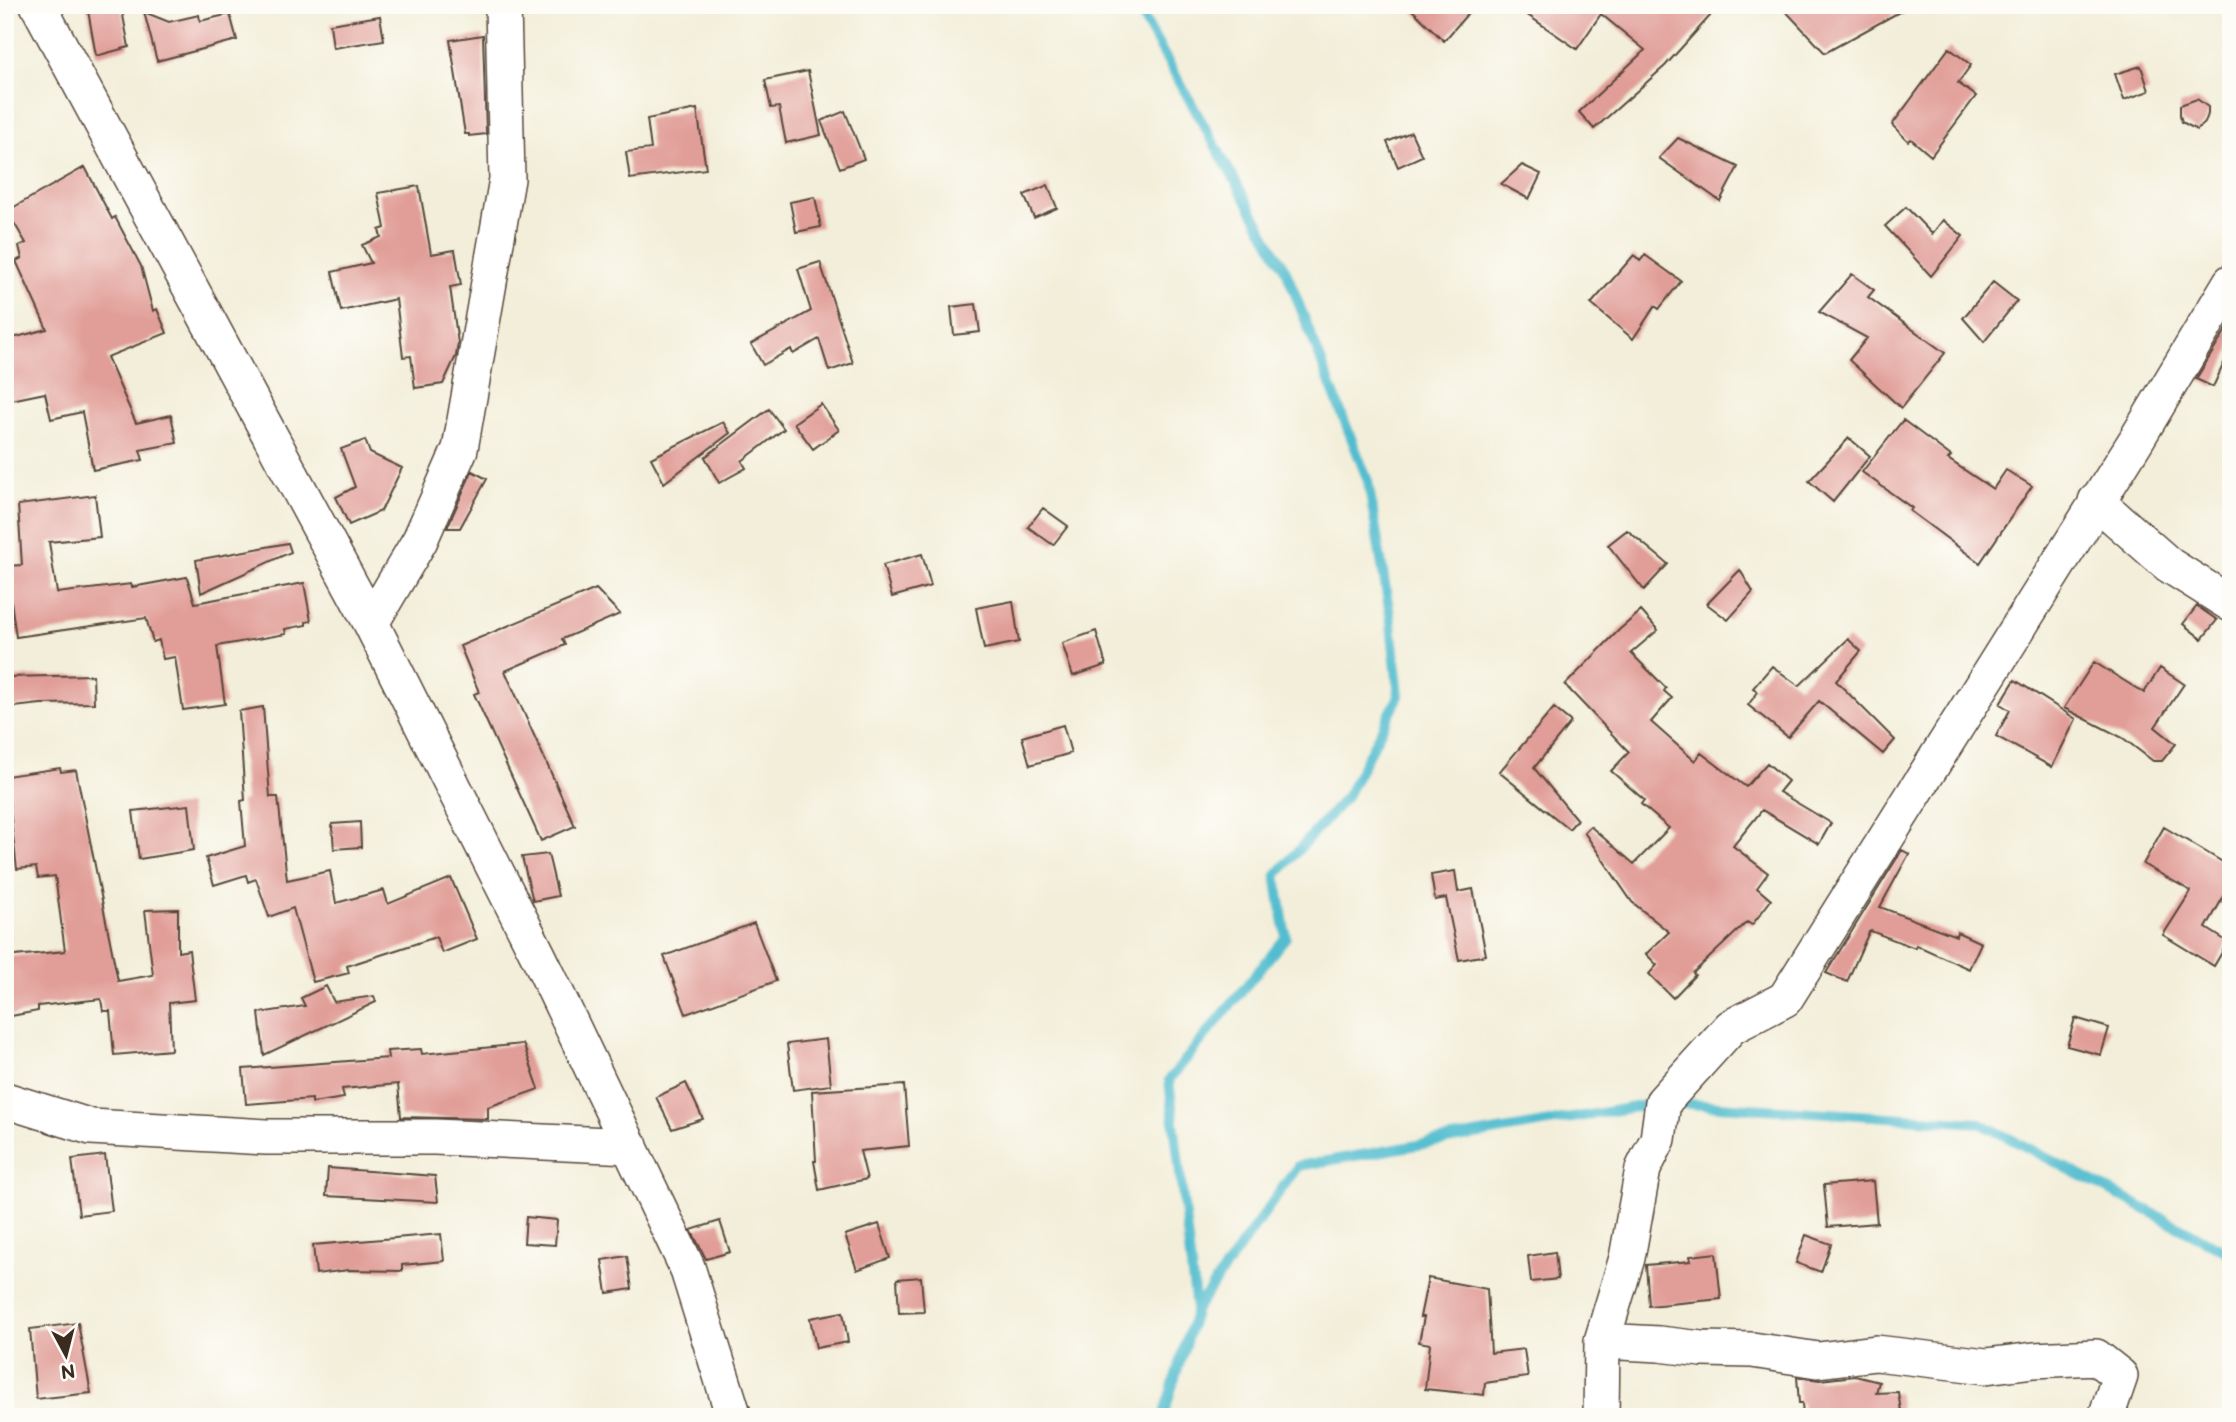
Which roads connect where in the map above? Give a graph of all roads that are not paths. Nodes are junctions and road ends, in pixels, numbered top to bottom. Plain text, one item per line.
1 (38, 5) edge
2 (503, 5) edge
3 (2231, 282) edge
4 (2096, 501) junction
5 (2231, 604) edge
6 (371, 623) junction
7 (5, 1100) edge
8 (630, 1146) junction
9 (1602, 1341) junction
10 (732, 1416) edge
11 (1601, 1417) edge
12 (2106, 1417) edge

1 - 6 street
2 - 6 street
3 - 4 street
4 - 5 street
4 - 9 street
6 - 8 street
7 - 8 street
8 - 10 street
9 - 11 street
9 - 12 street

